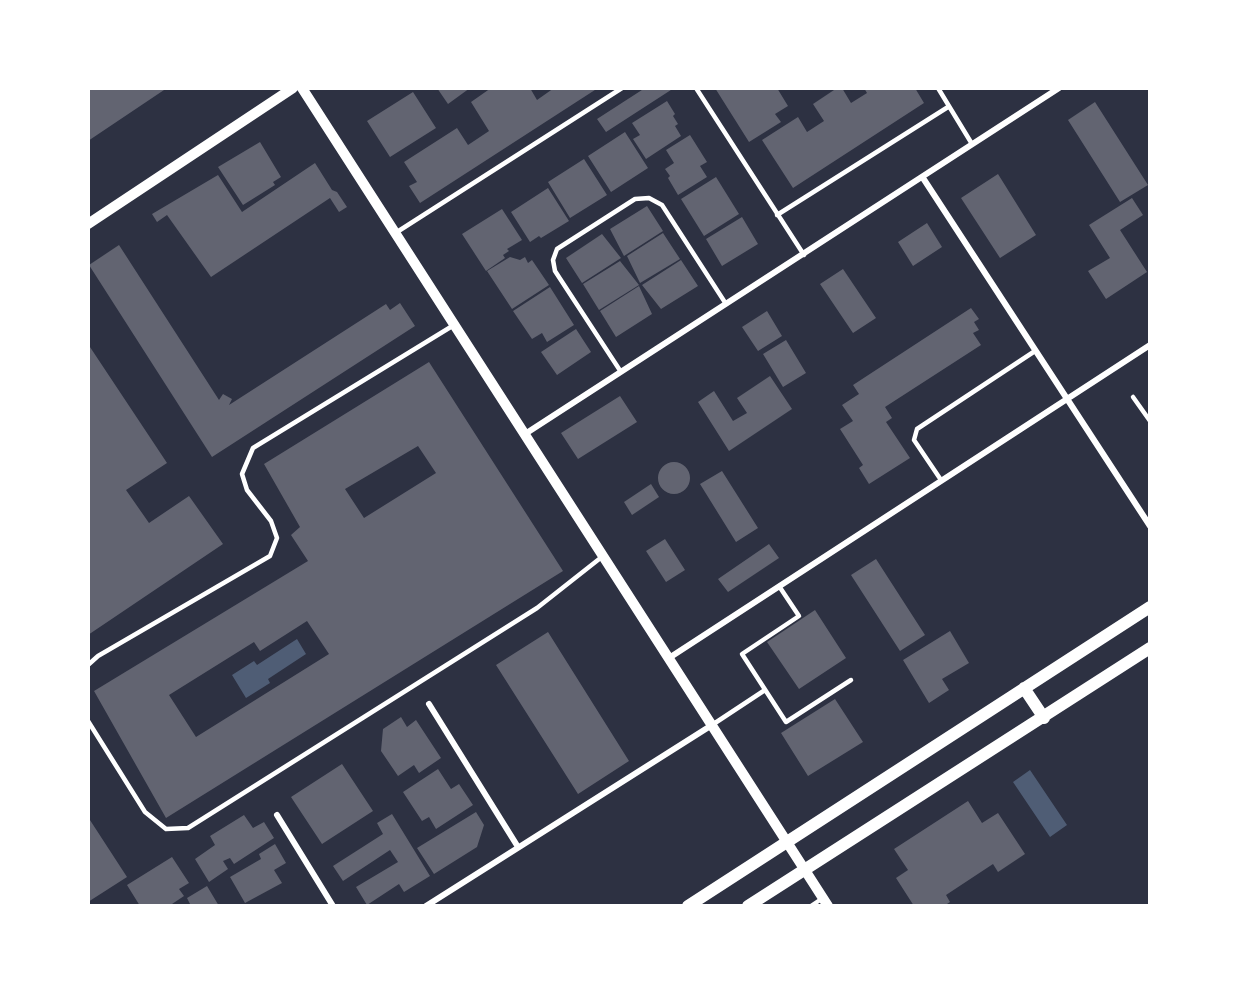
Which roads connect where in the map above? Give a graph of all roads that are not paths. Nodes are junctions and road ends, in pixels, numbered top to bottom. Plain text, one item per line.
1 (293, 88) edge
2 (302, 88) edge
3 (622, 88) edge
4 (696, 88) edge
5 (938, 88) edge
6 (1059, 88) edge
7 (948, 107) junction
8 (972, 144) junction
9 (922, 178) junction
10 (777, 214) junction
11 (88, 224) edge
12 (395, 233) junction
13 (804, 256) junction
14 (726, 304) junction
15 (454, 325) junction
16 (1149, 345) edge
17 (1035, 351) junction
18 (621, 372) junction
19 (1133, 396) dead end
20 (1066, 399) junction
21 (1149, 422) edge
22 (525, 434) junction
23 (941, 480) junction
24 (1149, 526) edge
25 (603, 556) junction
26 (779, 586) junction
27 (1149, 607) edge
28 (1149, 648) edge
29 (669, 658) junction
30 (88, 665) edge
31 (851, 680) dead end
32 (1024, 688) junction
33 (765, 690) junction
34 (429, 704) dead end
35 (1044, 718) junction
36 (88, 721) edge
37 (712, 725) junction
38 (277, 815) dead end
39 (787, 842) junction
40 (518, 847) junction
41 (804, 869) junction
42 (825, 902) edge
43 (333, 906) edge
44 (426, 906) edge
45 (688, 906) edge
46 (748, 906) edge
47 (811, 906) edge

1 - 11 street
2 - 12 street
3 - 12 lane
4 - 10 lane
5 - 7 lane
6 - 8 street
7 - 8 lane
7 - 10 lane
8 - 9 street
9 - 13 street
9 - 17 street
10 - 13 lane
12 - 15 street
13 - 14 street
14 - 18 street
14 - 18 lane
15 - 22 street
15 - 30 lane
16 - 20 street
17 - 20 street
17 - 23 lane
18 - 22 street
19 - 21 lane
20 - 23 street
20 - 24 street
22 - 25 street
23 - 26 street
25 - 29 street
25 - 36 lane
26 - 29 street
26 - 33 lane
27 - 32 main road
28 - 35 main road
29 - 37 street
31 - 33 lane
32 - 35 main road
32 - 39 main road
33 - 37 lane
34 - 40 street
35 - 41 main road
37 - 39 street
37 - 40 street
38 - 43 street
39 - 41 street
39 - 45 main road
40 - 44 street
41 - 42 street
41 - 46 main road
42 - 47 lane

